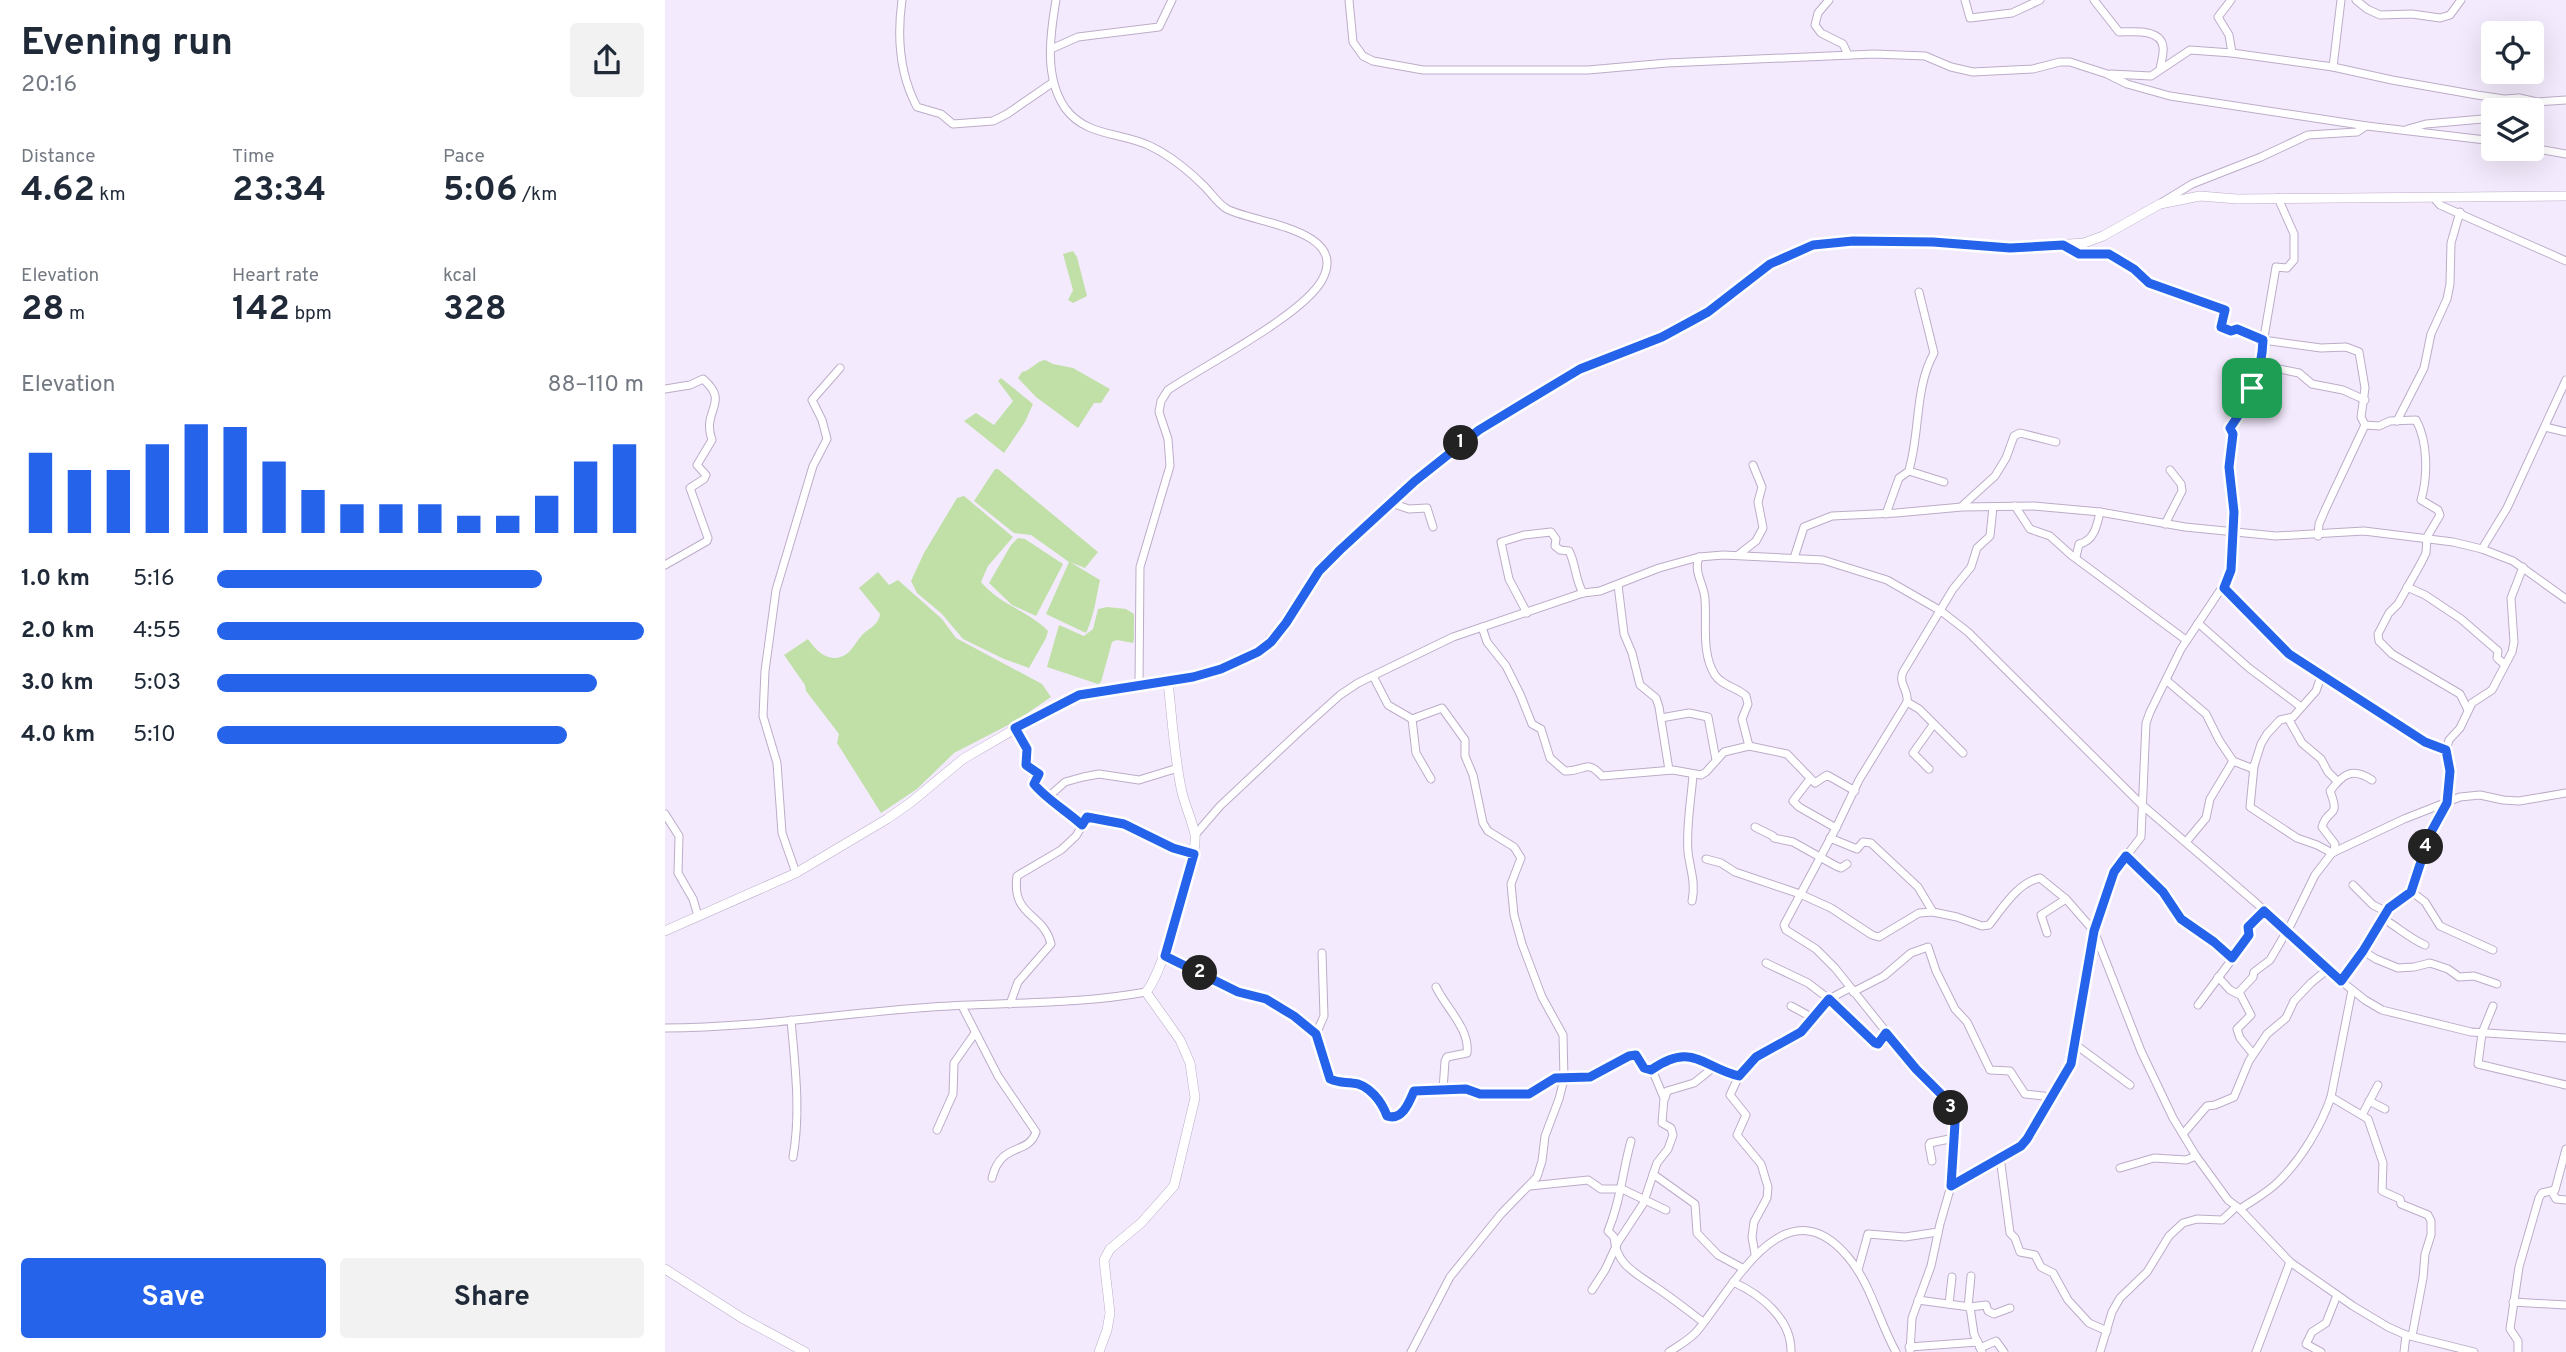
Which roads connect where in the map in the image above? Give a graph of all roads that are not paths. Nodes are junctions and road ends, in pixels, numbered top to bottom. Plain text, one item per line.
1 (902, 0) edge
2 (1056, 0) edge
3 (1172, 0) edge
4 (1349, 0) edge
5 (1829, 0) edge
6 (1965, 0) edge
7 (2040, 0) edge
8 (2094, 0) edge
9 (2231, 0) edge
10 (2341, 0) edge
11 (2356, 0) edge
12 (2461, 0) edge
13 (1051, 49) junction
14 (2232, 53) junction
15 (1847, 55) junction
16 (2333, 67) junction
17 (2159, 69) junction
18 (2107, 74) junction
19 (1052, 83) junction
20 (2498, 98) edge
21 (2566, 100) edge
22 (2544, 102) edge
23 (2481, 119) edge
24 (2367, 126) junction
25 (2406, 130) junction
26 (2481, 139) edge
27 (2544, 150) edge
28 (2566, 153) edge
29 (2566, 196) edge
30 (2433, 197) junction
31 (2278, 198) junction
32 (2160, 204) junction
33 (2460, 212) junction
34 (2063, 245) junction
35 (2566, 261) edge
36 (1919, 292) dead end
37 (2263, 340) junction
38 (2260, 365) junction
39 (840, 369) dead end
40 (2566, 380) edge
41 (665, 389) edge
42 (2365, 400) junction
43 (2397, 421) junction
44 (2365, 425) junction
45 (2545, 427) junction
46 (2566, 432) edge
47 (2056, 442) dead end
48 (1753, 466) dead end
49 (2170, 470) dead end
50 (1909, 471) junction
51 (1944, 482) dead end
52 (1391, 503) junction
53 (1993, 506) junction
54 (2015, 506) junction
55 (1962, 507) junction
56 (2100, 512) junction
57 (1886, 514) junction
58 (2165, 524) junction
59 (1433, 527) dead end
60 (2232, 533) junction
61 (2318, 536) junction
62 (2427, 540) junction
63 (2482, 549) junction
64 (1738, 555) junction
65 (1699, 557) junction
66 (2076, 557) junction
67 (1794, 558) junction
68 (665, 565) edge
69 (2523, 567) junction
70 (1618, 585) junction
71 (2407, 587) junction
72 (2224, 588) junction
73 (1583, 593) junction
74 (2566, 599) edge
75 (1941, 611) junction
76 (1527, 613) junction
77 (2199, 623) junction
78 (1482, 627) junction
79 (2186, 640) junction
80 (2504, 664) junction
81 (1373, 676) junction
82 (2321, 676) junction
83 (2166, 680) junction
84 (1168, 682) junction
85 (1139, 684) junction
86 (1907, 702) junction
87 (2301, 707) junction
88 (2469, 710) junction
89 (1661, 718) junction
90 (1412, 719) junction
91 (2289, 720) junction
92 (1933, 725) junction
93 (1015, 728) junction
94 (1749, 746) junction
95 (2446, 750) junction
96 (1963, 752) dead end
97 (1716, 760) junction
98 (2233, 761) junction
99 (2253, 766) junction
100 (1178, 768) junction
101 (1929, 769) dead end
102 (1669, 770) junction
103 (1693, 775) junction
104 (1431, 779) dead end
105 (1810, 779) junction
106 (2372, 780) dead end
107 (2337, 781) junction
108 (1855, 791) junction
109 (2566, 793) edge
110 (1047, 798) junction
111 (2446, 803) junction
112 (2141, 804) junction
113 (665, 814) edge
114 (1082, 825) junction
115 (1755, 827) dead end
116 (1836, 828) junction
117 (1195, 835) junction
118 (1830, 838) junction
119 (2186, 842) junction
120 (2333, 853) junction
121 (1194, 854) junction
122 (2126, 856) junction
123 (1820, 858) junction
124 (1706, 859) dead end
125 (1847, 864) dead end
126 (796, 873) junction
127 (2353, 885) dead end
128 (2411, 892) junction
129 (1800, 894) junction
130 (2066, 899) junction
131 (1692, 901) dead end
132 (2264, 911) junction
133 (1933, 912) junction
134 (2384, 915) junction
135 (698, 916) junction
136 (665, 931) edge
137 (2094, 931) junction
138 (2286, 932) junction
139 (2047, 933) dead end
140 (2425, 944) dead end
141 (2493, 950) dead end
142 (2363, 951) junction
143 (1322, 953) dead end
144 (1165, 956) junction
145 (2232, 958) junction
146 (1766, 963) dead end
147 (2328, 969) junction
148 (2218, 977) junction
149 (2341, 981) junction
150 (2497, 984) dead end
151 (1436, 987) dead end
152 (1851, 990) junction
153 (2352, 990) junction
154 (1146, 992) junction
155 (2238, 994) junction
156 (1829, 999) junction
157 (1010, 1004) junction
158 (2198, 1005) dead end
159 (962, 1006) junction
160 (1791, 1006) dead end
161 (2493, 1006) dead end
162 (1813, 1018) junction
163 (791, 1020) junction
164 (665, 1028) edge
165 (975, 1033) junction
166 (1886, 1033) junction
167 (2482, 1033) junction
168 (1316, 1034) junction
169 (2566, 1038) edge
170 (2075, 1045) junction
171 (2253, 1054) junction
172 (1714, 1067) junction
173 (1651, 1070) junction
174 (1739, 1076) junction
175 (1564, 1079) junction
176 (2130, 1085) dead end
177 (2378, 1085) dead end
178 (2566, 1085) edge
179 (1443, 1090) junction
180 (2052, 1097) junction
181 (2331, 1097) junction
182 (1664, 1098) junction
183 (2369, 1101) junction
184 (2385, 1109) dead end
185 (2362, 1115) junction
186 (937, 1130) dead end
187 (2183, 1134) junction
188 (1954, 1138) junction
189 (1630, 1141) dead end
190 (2566, 1149) edge
191 (2196, 1156) junction
192 (793, 1157) dead end
193 (2000, 1157) junction
194 (1932, 1161) dead end
195 (2120, 1168) dead end
196 (1653, 1174) junction
197 (992, 1178) dead end
198 (1529, 1186) junction
199 (1951, 1186) junction
200 (1622, 1189) junction
201 (2551, 1192) junction
202 (2566, 1200) edge
203 (1644, 1201) junction
204 (2238, 1208) junction
205 (1666, 1210) dead end
206 (1938, 1232) junction
207 (1615, 1249) junction
208 (1755, 1254) junction
209 (2290, 1262) junction
210 (665, 1269) edge
211 (1744, 1269) junction
212 (1858, 1270) junction
213 (1971, 1276) dead end
214 (1952, 1277) dead end
215 (1733, 1282) junction
216 (1593, 1290) dead end
217 (2337, 1295) junction
218 (1917, 1300) junction
219 (2513, 1302) junction
220 (1949, 1304) junction
221 (2566, 1306) edge
222 (1969, 1307) junction
223 (2010, 1308) dead end
224 (1703, 1322) junction
225 (2106, 1331) junction
226 (2409, 1335) junction
227 (1980, 1348) edge
228 (1910, 1350) edge
229 (805, 1352) edge
230 (1100, 1352) edge
231 (1411, 1352) edge
232 (1668, 1352) edge
233 (1791, 1352) edge
234 (1896, 1352) edge
235 (2004, 1352) edge
236 (2100, 1352) edge
237 (2256, 1352) edge
238 (2321, 1352) edge
239 (2404, 1352) edge
240 (2474, 1352) edge
241 (2518, 1352) edge

1 - 19 street
2 - 13 street
3 - 13 street
4 - 15 street
5 - 15 street
6 - 7 street
8 - 17 street
9 - 14 street
10 - 16 street
11 - 12 street
13 - 19 street
14 - 16 street
14 - 17 street
15 - 18 street
16 - 20 street
17 - 18 street
18 - 24 street
19 - 85 street
21 - 22 street
23 - 25 street
24 - 25 street
24 - 32 street
25 - 26 street
27 - 28 street
29 - 30 street
30 - 31 street
30 - 33 street
31 - 32 street
31 - 37 street
32 - 34 street
33 - 35 street
33 - 43 street
34 - 37 street
34 - 52 street
36 - 50 street
37 - 38 street
37 - 42 street
38 - 42 street
38 - 60 street
39 - 126 street
40 - 45 street
41 - 68 street
42 - 44 street
43 - 44 street
43 - 62 street
44 - 61 street
45 - 46 street
45 - 63 street
47 - 55 street
48 - 64 street
49 - 58 street
50 - 51 street
50 - 57 street
52 - 59 street
52 - 84 street
53 - 54 street
53 - 55 street
53 - 75 street
54 - 56 street
54 - 66 street
55 - 57 street
56 - 58 street
56 - 66 street
57 - 67 street
58 - 60 street
60 - 61 street
60 - 72 street
61 - 62 street
62 - 63 street
62 - 71 street
63 - 69 street
64 - 65 street
64 - 67 street
65 - 70 street
65 - 94 street
66 - 79 street
67 - 75 street
69 - 74 street
69 - 80 street
70 - 73 street
70 - 89 street
71 - 80 street
71 - 88 street
72 - 77 street
72 - 82 street
73 - 76 street
73 - 76 street
75 - 86 street
75 - 112 street
76 - 78 street
77 - 79 street
77 - 87 street
78 - 81 street
78 - 102 street
79 - 83 street
80 - 88 street
81 - 90 street
81 - 117 street
82 - 87 street
82 - 95 street
83 - 98 street
83 - 112 street
84 - 85 street
84 - 100 street
85 - 93 street
86 - 92 street
86 - 108 street
87 - 91 street
88 - 95 street
89 - 97 street
89 - 102 street
90 - 104 street
90 - 175 street
91 - 99 street
91 - 107 street
92 - 96 street
92 - 101 street
93 - 110 street
93 - 126 street
94 - 97 street
94 - 105 street
95 - 111 street
97 - 103 street
98 - 99 street
98 - 119 street
99 - 120 street
100 - 110 street
100 - 117 street
102 - 103 street
103 - 131 street
105 - 108 street
105 - 116 street
106 - 107 street
107 - 120 street
108 - 116 street
109 - 111 street
110 - 114 street
111 - 120 street
111 - 128 street
112 - 119 street
112 - 122 street
113 - 135 street
114 - 121 street
114 - 157 street
115 - 123 street
116 - 118 street
117 - 121 street
118 - 123 street
118 - 133 street
119 - 132 street
120 - 138 street
121 - 144 street
122 - 137 street
122 - 145 street
123 - 125 street
123 - 129 street
124 - 129 street
126 - 135 street
127 - 134 street
128 - 134 street
128 - 141 street
129 - 133 street
129 - 152 street
130 - 133 street
130 - 137 street
130 - 139 street
132 - 138 street
132 - 145 street
134 - 140 street
134 - 142 street
135 - 136 street
137 - 170 street
137 - 187 street
138 - 147 street
138 - 155 street
142 - 149 street
142 - 150 street
143 - 168 street
144 - 154 street
144 - 168 street
145 - 148 street
146 - 156 street
147 - 149 street
147 - 171 street
148 - 155 street
148 - 158 street
149 - 153 street
151 - 179 street
152 - 156 street
152 - 166 street
152 - 180 street
153 - 167 street
153 - 181 street
154 - 157 street
154 - 230 street
155 - 171 street
156 - 162 street
156 - 166 street
157 - 159 street
159 - 163 street
159 - 165 street
160 - 162 street
161 - 167 street
162 - 174 street
163 - 164 street
163 - 192 street
165 - 186 street
165 - 197 street
166 - 188 street
167 - 169 street
167 - 178 street
168 - 179 street
170 - 176 street
170 - 180 street
171 - 187 street
172 - 173 street
172 - 174 street
172 - 182 street
173 - 175 street
173 - 182 street
174 - 208 street
175 - 179 street
175 - 198 street
177 - 183 street
180 - 193 street
181 - 185 street
181 - 204 street
182 - 196 street
183 - 184 street
183 - 185 street
185 - 226 street
187 - 191 street
188 - 194 street
188 - 199 street
189 - 200 street
190 - 201 street
191 - 195 street
191 - 204 street
193 - 199 street
193 - 225 street
196 - 203 street
196 - 211 street
198 - 200 street
198 - 231 street
199 - 206 street
200 - 203 street
200 - 207 street
201 - 202 street
201 - 219 street
203 - 205 street
203 - 207 street
204 - 209 street
204 - 225 street
206 - 212 street
206 - 218 street
207 - 216 street
207 - 224 street
208 - 211 street
208 - 212 street
209 - 217 street
209 - 237 street
210 - 229 street
211 - 215 street
212 - 234 street
213 - 222 street
214 - 220 street
215 - 224 street
215 - 233 street
217 - 226 street
217 - 238 street
218 - 220 street
218 - 228 street
219 - 221 street
219 - 241 street
220 - 222 street
222 - 223 street
222 - 227 street
224 - 232 street
225 - 236 street
226 - 239 street
226 - 240 street
227 - 228 street
227 - 235 street

